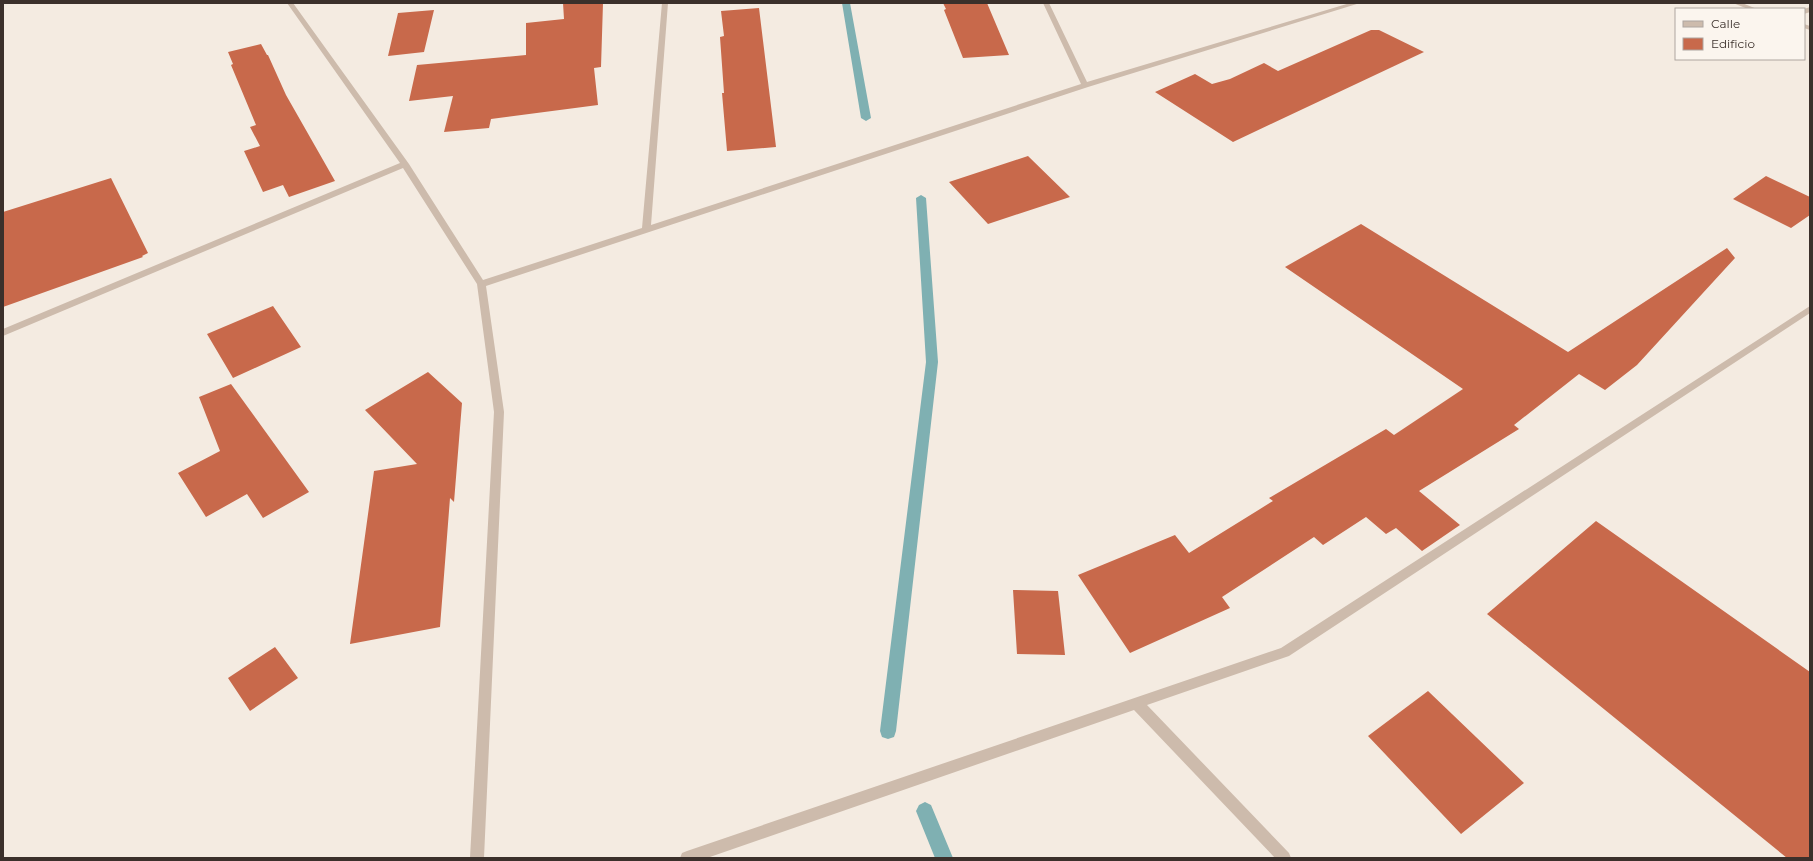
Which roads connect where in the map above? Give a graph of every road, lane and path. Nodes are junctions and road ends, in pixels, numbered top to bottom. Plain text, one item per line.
1 (290, 3) edge
2 (664, 3) edge
3 (1046, 3) edge
4 (1357, 3) edge
5 (1736, 3) edge
6 (1751, 8) edge
7 (1085, 85) junction
8 (405, 164) junction
9 (646, 230) junction
10 (481, 284) junction
11 (1810, 309) edge
12 (3, 334) edge
13 (1136, 703) junction
14 (476, 858) edge
15 (687, 858) edge
16 (1284, 858) edge

1 - 8 street
2 - 9 street
3 - 7 street
4 - 7 street
5 - 6 street
7 - 9 street
8 - 10 street
8 - 12 street
9 - 10 street
10 - 14 street
11 - 13 street
13 - 15 street
13 - 16 street

